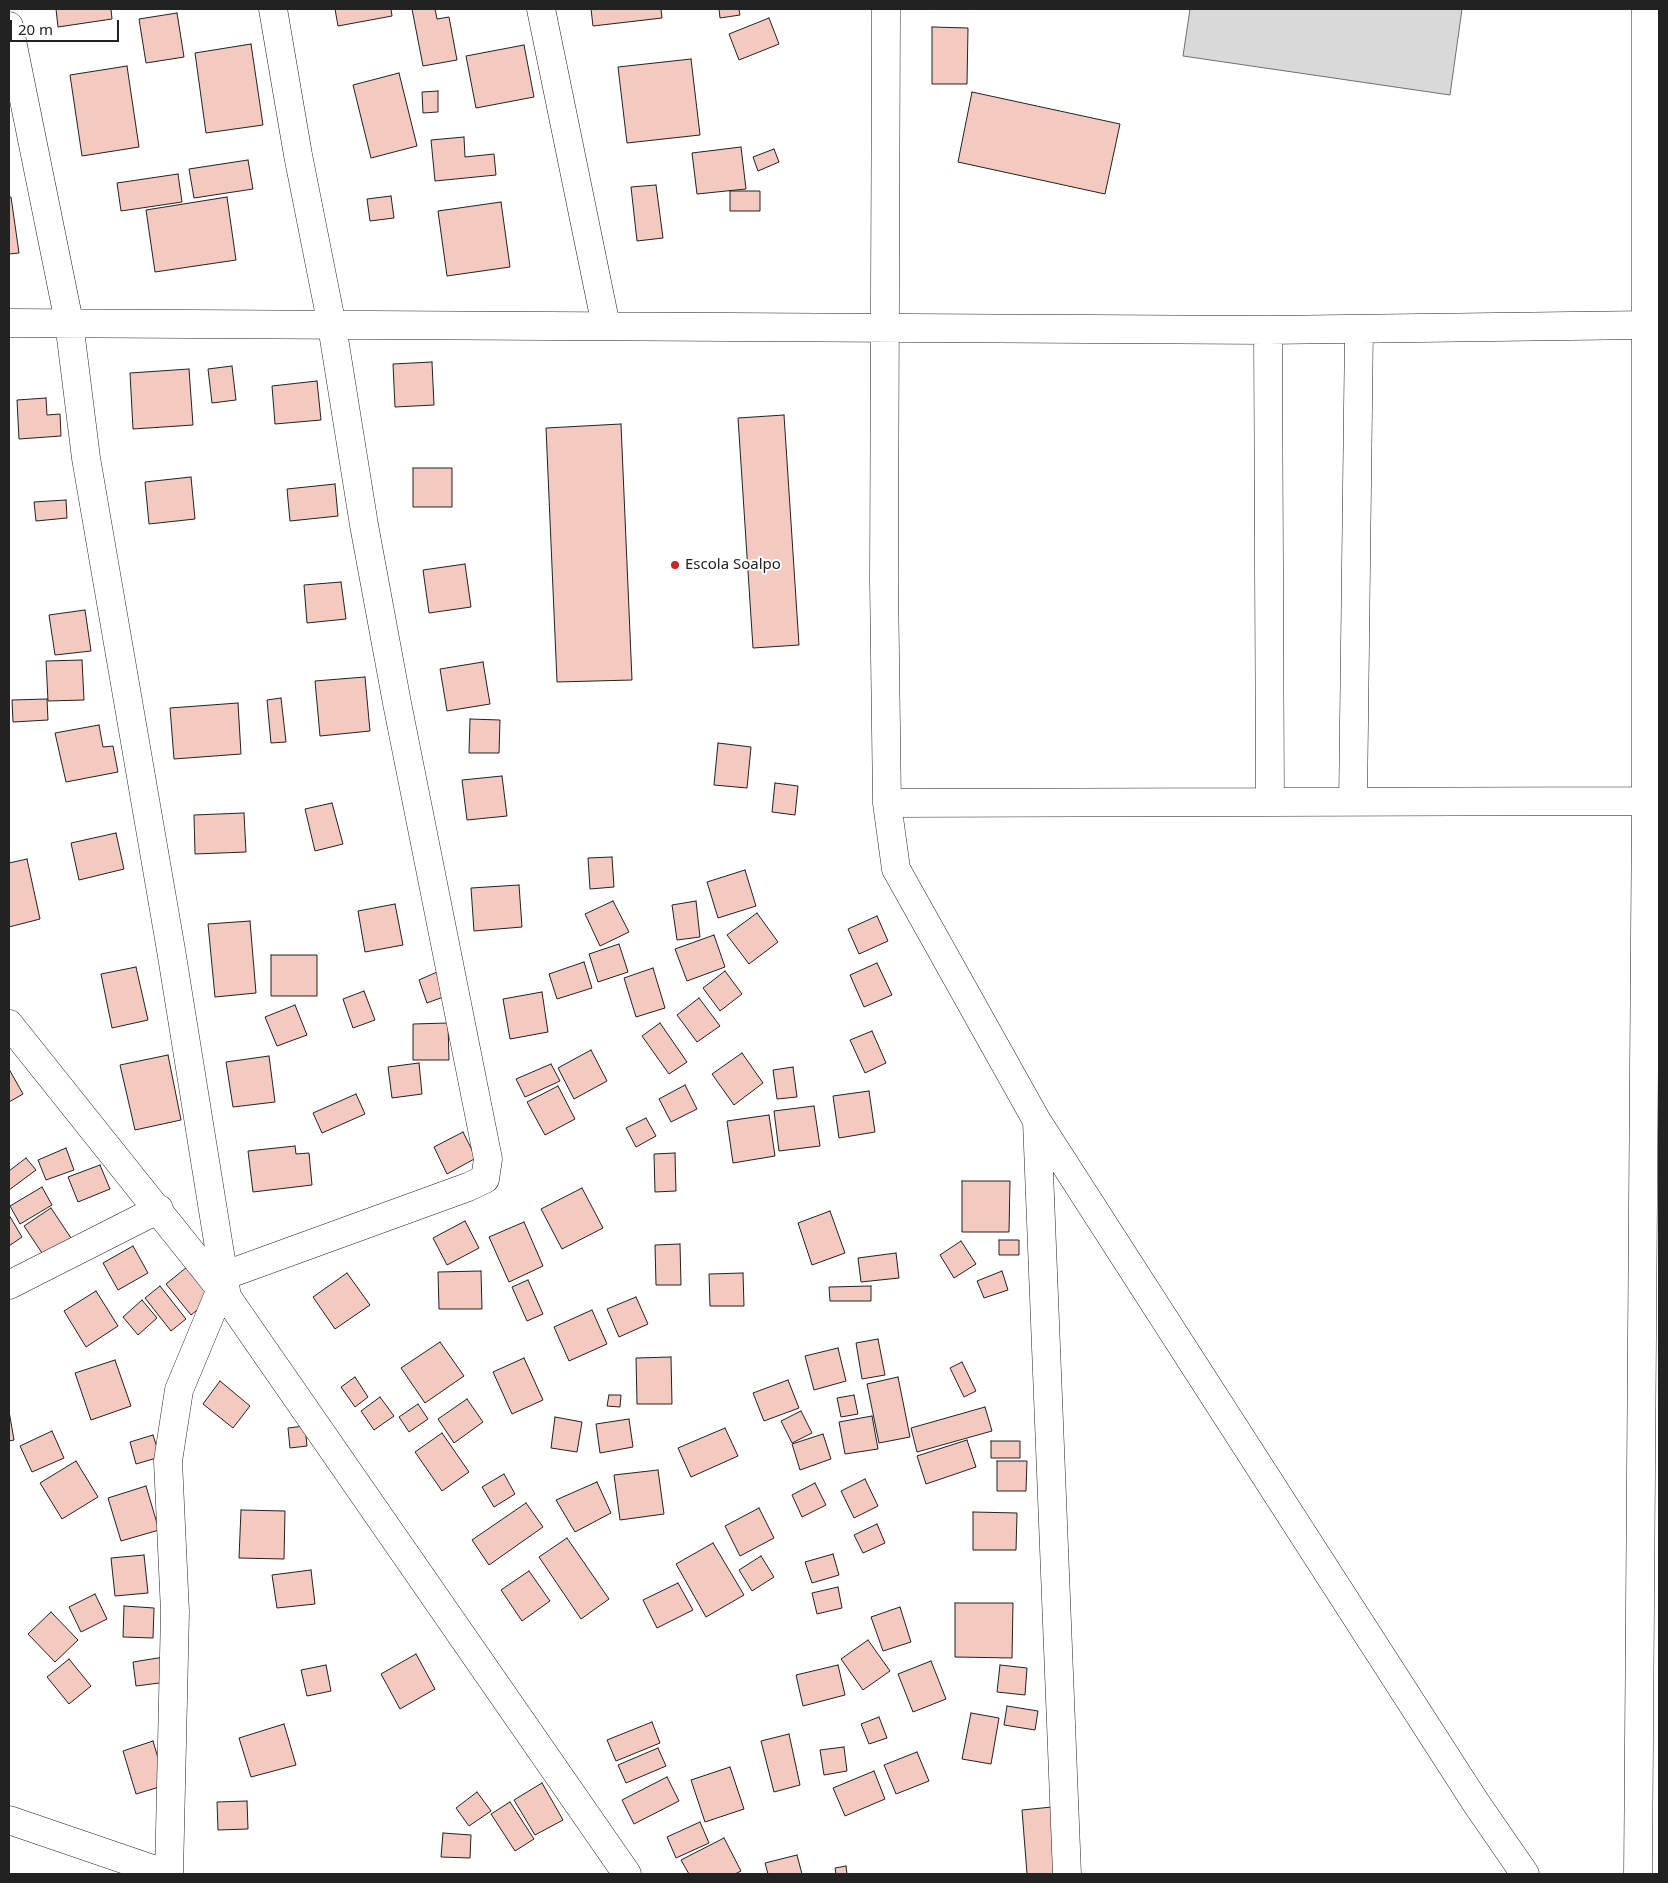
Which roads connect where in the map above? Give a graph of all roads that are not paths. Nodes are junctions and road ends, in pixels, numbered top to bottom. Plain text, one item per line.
1 (273, 9) edge
2 (540, 9) edge
3 (886, 9) edge
4 (1646, 9) edge
5 (9, 26) edge
6 (69, 322) junction
7 (9, 323) edge
8 (1646, 325) junction
9 (332, 326) junction
10 (606, 326) junction
11 (1359, 329) junction
12 (887, 330) junction
13 (1268, 330) junction
14 (1270, 802) junction
15 (1352, 802) junction
16 (1646, 802) junction
17 (887, 803) junction
18 (9, 1024) edge
19 (1037, 1120) junction
20 (158, 1209) junction
21 (9, 1285) edge
22 (224, 1287) junction
23 (9, 1820) edge
24 (168, 1874) edge
25 (627, 1874) edge
26 (1067, 1874) edge
27 (1525, 1874) edge
28 (1638, 1874) edge

1 - 9 street
2 - 10 street
3 - 12 street
4 - 8 street
5 - 6 street
6 - 7 street
6 - 9 street
6 - 22 street
8 - 11 street
8 - 16 street
9 - 10 street
9 - 22 street
10 - 12 street
11 - 13 street
11 - 15 street
12 - 13 street
12 - 17 street
13 - 14 street
14 - 15 street
14 - 17 street
15 - 16 street
16 - 28 street
17 - 19 street
18 - 20 street
19 - 26 street
19 - 27 street
20 - 21 street
20 - 22 street
22 - 24 street
22 - 25 street
23 - 24 street

